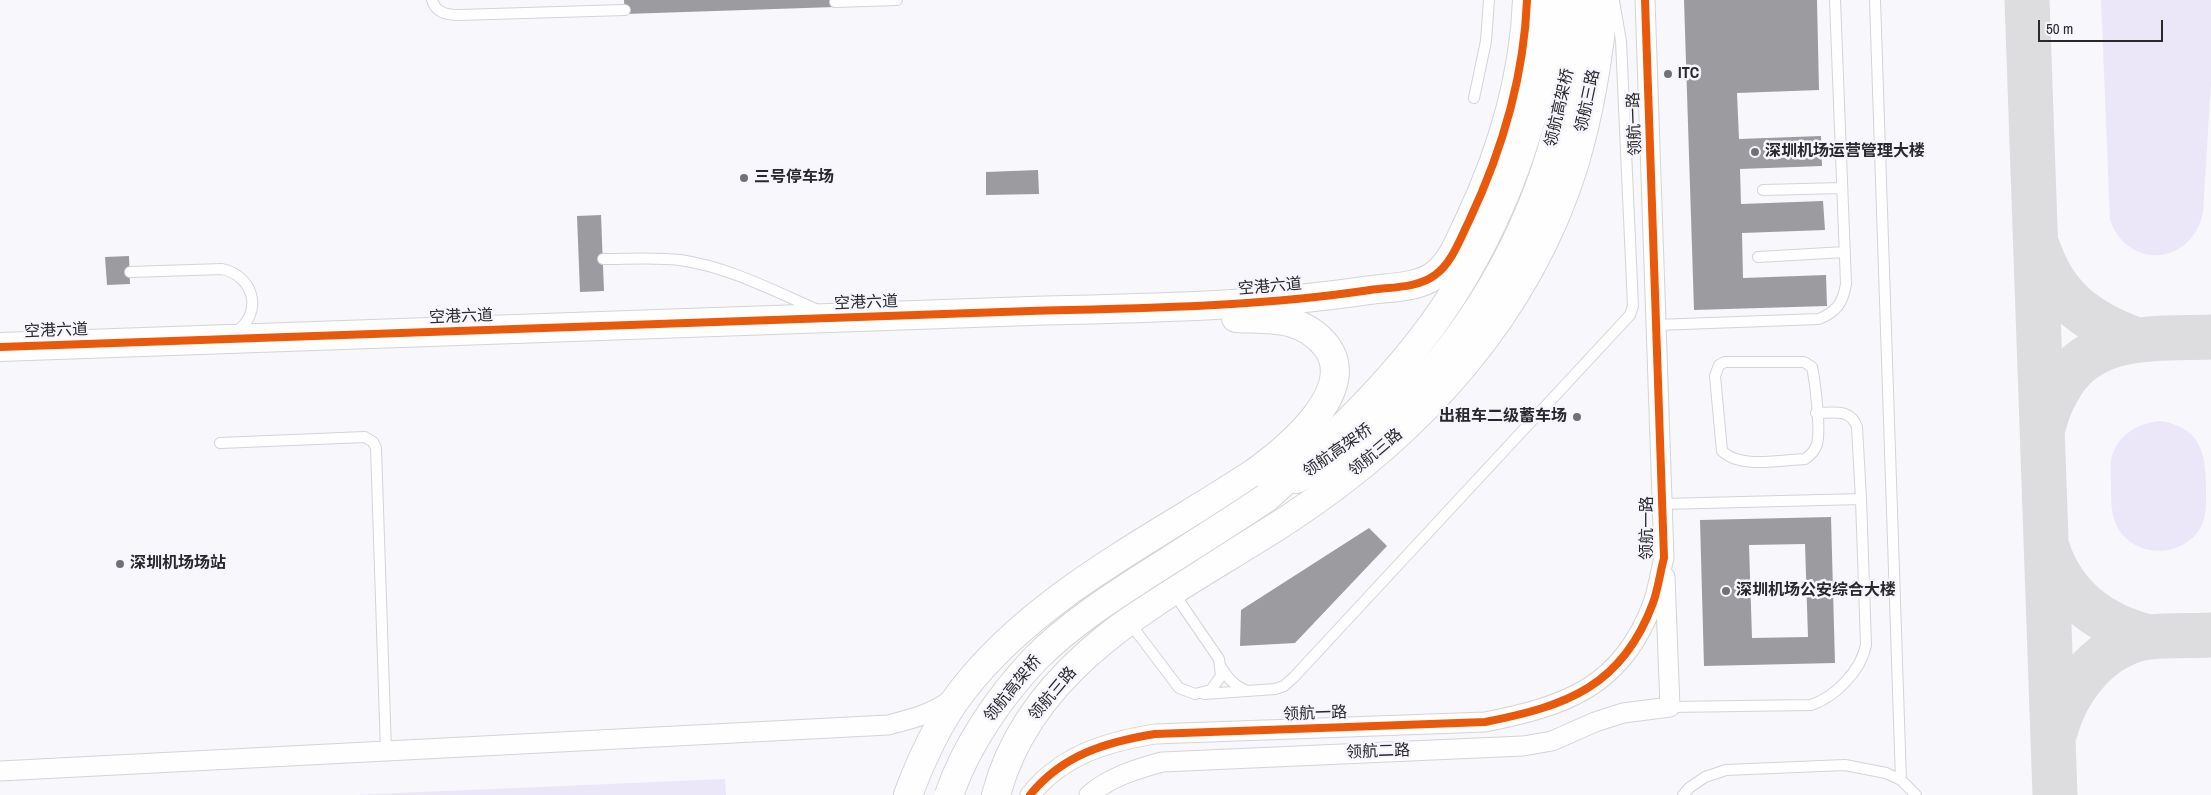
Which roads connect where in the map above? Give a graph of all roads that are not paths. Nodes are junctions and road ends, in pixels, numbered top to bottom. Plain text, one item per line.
1 (432, 0) edge
2 (897, 0) edge
3 (1489, 0) edge
4 (1527, 0) edge
5 (1551, 0) edge
6 (1578, 0) edge
7 (1604, 0) edge
8 (1614, 0) edge
9 (1645, 0) edge
10 (1835, 0) edge
11 (1875, 0) edge
12 (835, 2) dead end
13 (624, 10) dead end
14 (1474, 98) dead end
15 (1842, 188) junction
16 (1763, 190) dead end
17 (1845, 252) junction
18 (1758, 257) dead end
19 (603, 259) dead end
20 (130, 272) dead end
21 (1175, 307) junction
22 (837, 318) junction
23 (1656, 326) junction
24 (224, 338) junction
25 (0, 346) edge
26 (1816, 413) junction
27 (220, 442) dead end
28 (1235, 486) junction
29 (1266, 498) junction
30 (1861, 499) junction
31 (1663, 504) junction
32 (1269, 531) junction
33 (1664, 558) junction
34 (1172, 591) junction
35 (1045, 609) junction
36 (1128, 621) junction
37 (1086, 656) junction
38 (1221, 667) junction
39 (1246, 691) junction
40 (961, 692) junction
41 (1204, 694) junction
42 (1670, 707) junction
43 (386, 752) junction
44 (0, 771) edge
45 (1901, 780) junction
46 (908, 795) edge
47 (949, 795) edge
48 (996, 795) edge
49 (1030, 795) edge
50 (1089, 795) edge
51 (1683, 795) edge
52 (1916, 795) edge

1 - 13 lane
2 - 12 lane
3 - 14 lane
4 - 21 main road, 空港六道
5 - 29 main road
6 - 29 main road, 领航高架桥
7 - 32 main road, 领航三路
8 - 39 lane
9 - 23 street, 领航一路
10 - 15 lane
11 - 45 lane
15 - 16 lane
15 - 17 lane
17 - 18 lane
17 - 23 lane
19 - 22 lane
20 - 24 lane
21 - 22 main road, 空港六道
21 - 28 main road
22 - 24 main road, 空港六道
23 - 31 street, 领航一路
24 - 25 main road, 空港六道
26 - 26 lane
26 - 30 lane
27 - 43 lane
28 - 32 main road
28 - 35 main road
29 - 47 main road, 领航高架桥, bridge
30 - 31 lane
30 - 42 lane
31 - 33 street, 领航一路
32 - 34 main road, 领航三路
33 - 42 street
33 - 49 street, 领航一路
34 - 36 main road, 领航三路
34 - 38 lane
35 - 37 main road
35 - 40 main road
36 - 37 main road, 领航三路
36 - 41 lane
37 - 48 main road, 领航三路
38 - 39 lane
38 - 41 lane
39 - 41 lane
40 - 43 street
40 - 46 main road
42 - 50 street, 领航二路
43 - 44 street
45 - 51 lane
45 - 52 lane

